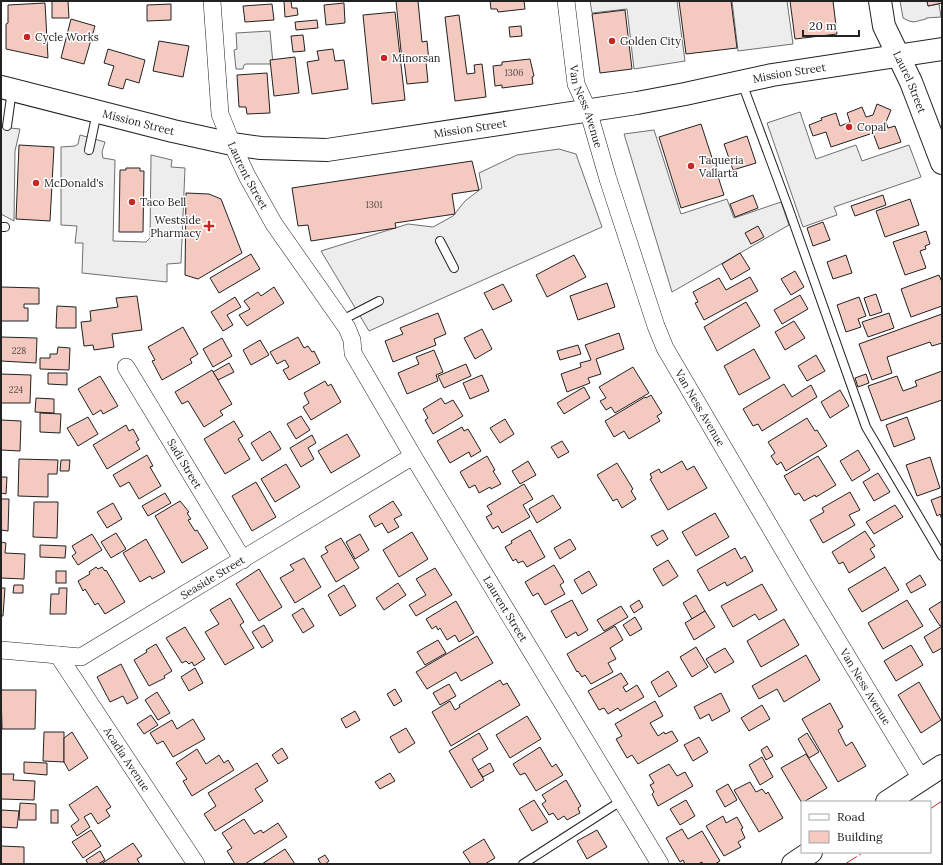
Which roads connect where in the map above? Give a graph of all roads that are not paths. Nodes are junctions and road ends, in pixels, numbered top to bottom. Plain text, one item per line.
1 (212, 1) edge
2 (566, 1) edge
3 (880, 1) edge
4 (942, 49) edge
5 (899, 56) junction
6 (741, 81) junction
7 (7, 88) edge
8 (588, 110) junction
9 (97, 112) junction
10 (7, 126) dead end
11 (232, 144) junction
12 (89, 150) dead end
13 (942, 163) edge
14 (440, 241) dead end
15 (454, 268) dead end
16 (379, 301) dead end
17 (347, 322) junction
18 (126, 367) dead end
19 (413, 456) junction
20 (942, 556) edge
21 (243, 560) junction
22 (1, 650) edge
23 (58, 655) junction
24 (942, 766) edge
25 (922, 780) junction
26 (622, 801) junction
27 (889, 801) edge
28 (809, 853) edge
29 (196, 864) edge
30 (523, 864) edge
31 (660, 864) edge
32 (793, 864) edge

1 - 11 street, Laurent Street
2 - 8 street, Van Ness Avenue
3 - 5 main road, Laurel Street
4 - 5 main road, Mission Street
5 - 6 main road, Mission Street
5 - 13 main road, Laurel Street
6 - 8 main road, Mission Street
6 - 20 lane
7 - 9 main road, Mission Street
7 - 10 lane
8 - 11 main road, Mission Street
8 - 25 street, Van Ness Avenue
9 - 11 main road, Mission Street
9 - 12 lane
11 - 17 street, Laurent Street
14 - 15 lane
16 - 17 lane
17 - 19 street, Laurent Street
18 - 21 street, Sadi Street
19 - 21 street, Seaside Street
19 - 26 street, Laurent Street
21 - 23 street, Seaside Street
22 - 23 street, Seaside Street
23 - 29 street, Acadia Avenue
24 - 25 main road
25 - 27 main road
26 - 30 lane
26 - 31 street, Laurent Street
28 - 32 main road

